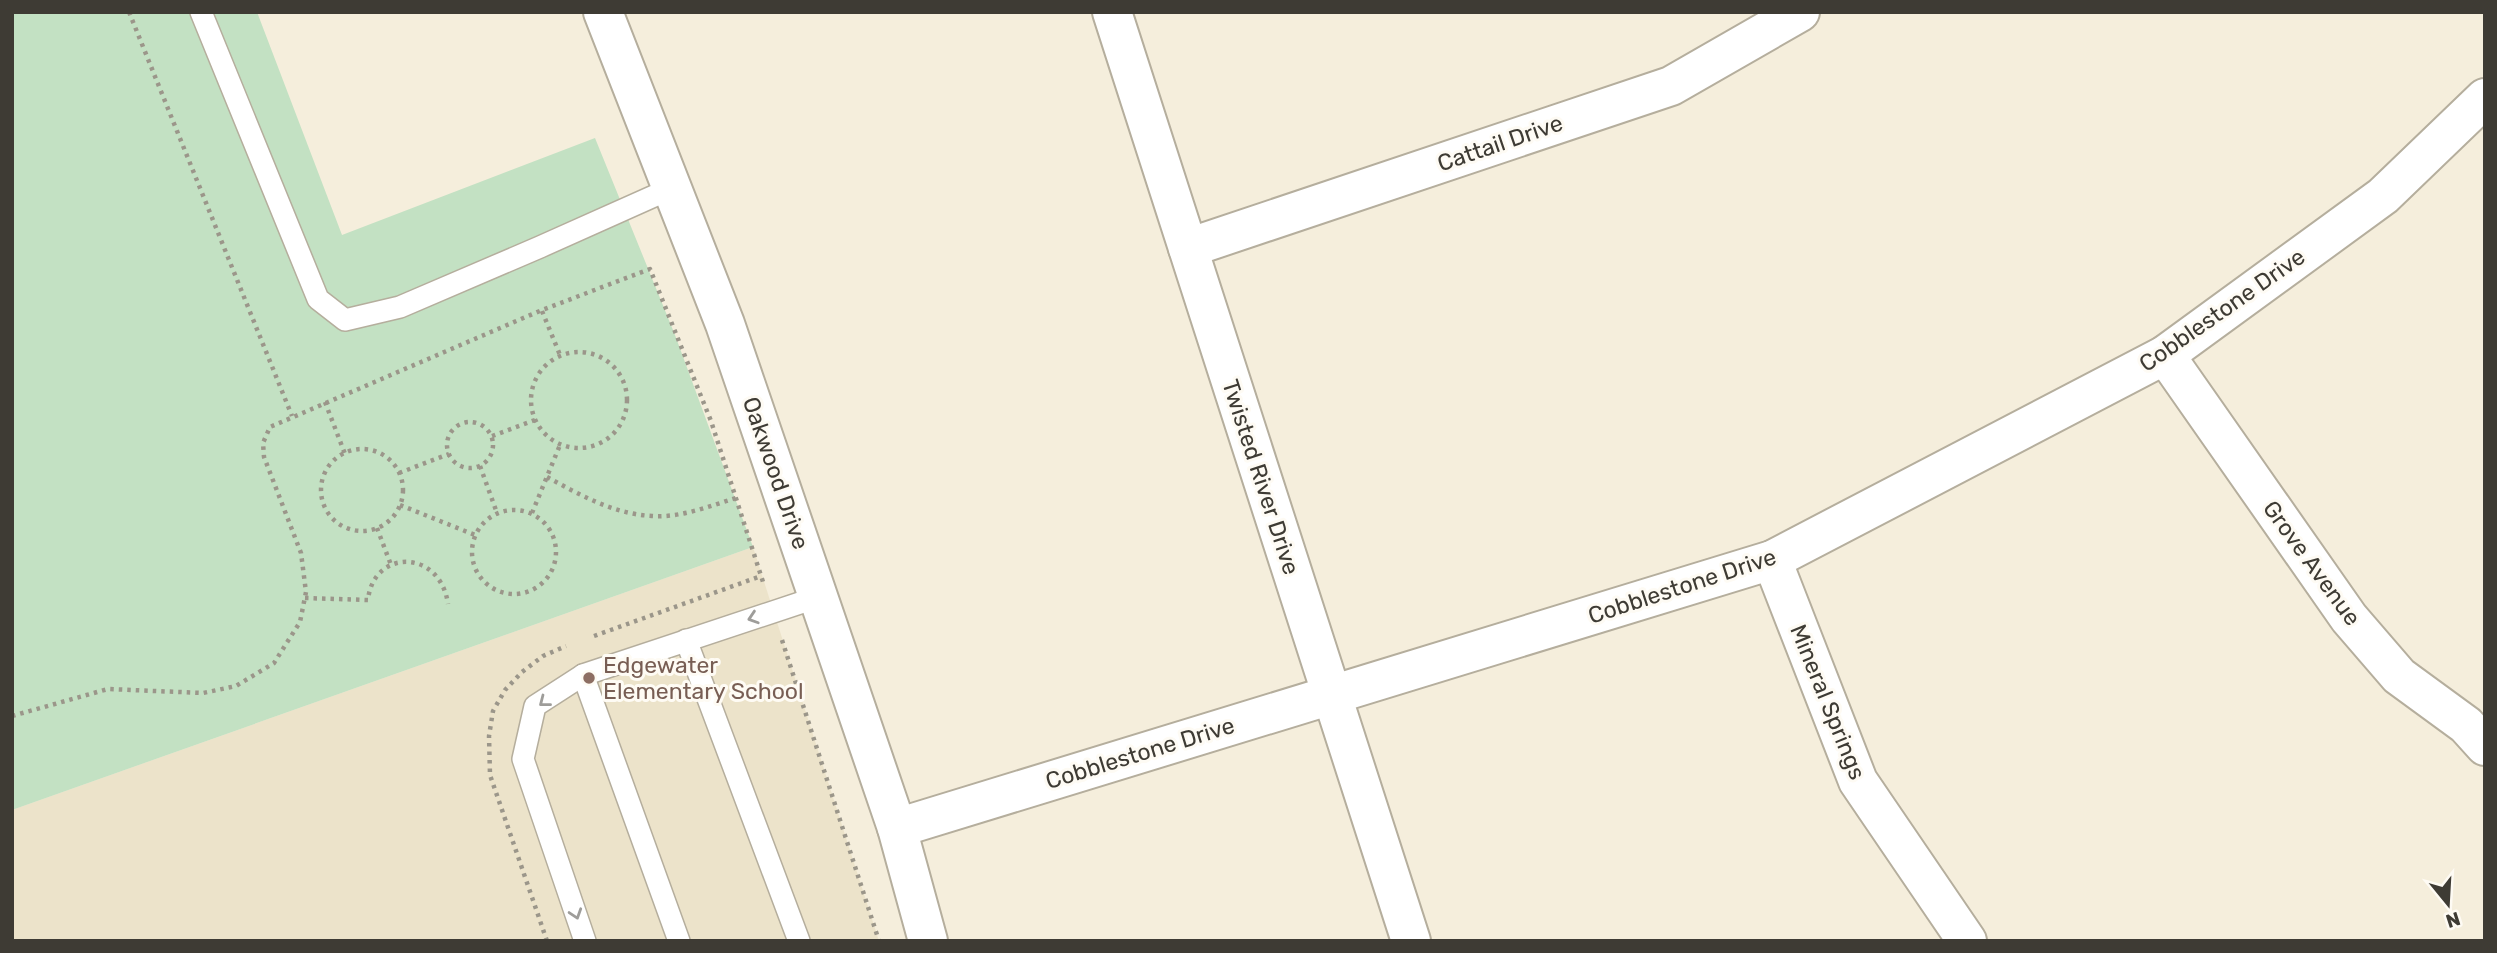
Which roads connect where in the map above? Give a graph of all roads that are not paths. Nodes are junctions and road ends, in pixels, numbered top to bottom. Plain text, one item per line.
1 (201, 12) edge
2 (603, 12) edge
3 (1112, 12) edge
4 (1800, 12) edge
5 (2485, 97) edge
6 (671, 188) junction
7 (1188, 248) junction
8 (2165, 355) junction
9 (1772, 560) junction
10 (818, 597) junction
11 (686, 640) junction
12 (583, 675) junction
13 (1331, 694) junction
14 (2479, 727) edge
15 (897, 828) junction
16 (585, 941) edge
17 (679, 941) edge
18 (799, 941) edge
19 (928, 941) edge
20 (1411, 941) edge
21 (1967, 941) edge

1 - 6 lane
2 - 6 street, Oakwood Drive
3 - 7 street, Twisted River Drive
4 - 7 street, Cattail Drive
5 - 8 street, Cobblestone Drive
6 - 10 street, Oakwood Drive
7 - 13 street, Twisted River Drive
8 - 9 street, Cobblestone Drive
8 - 14 street, Grove Avenue
9 - 13 street, Cobblestone Drive
9 - 21 street, Mineral Springs
10 -> 11 lane
10 - 15 street, Oakwood Drive
11 - 12 lane
11 - 18 lane
12 -> 16 lane
12 - 17 lane
13 - 15 street, Cobblestone Drive
13 - 20 street, Twisted River Drive
15 - 19 street, Oakwood Drive

